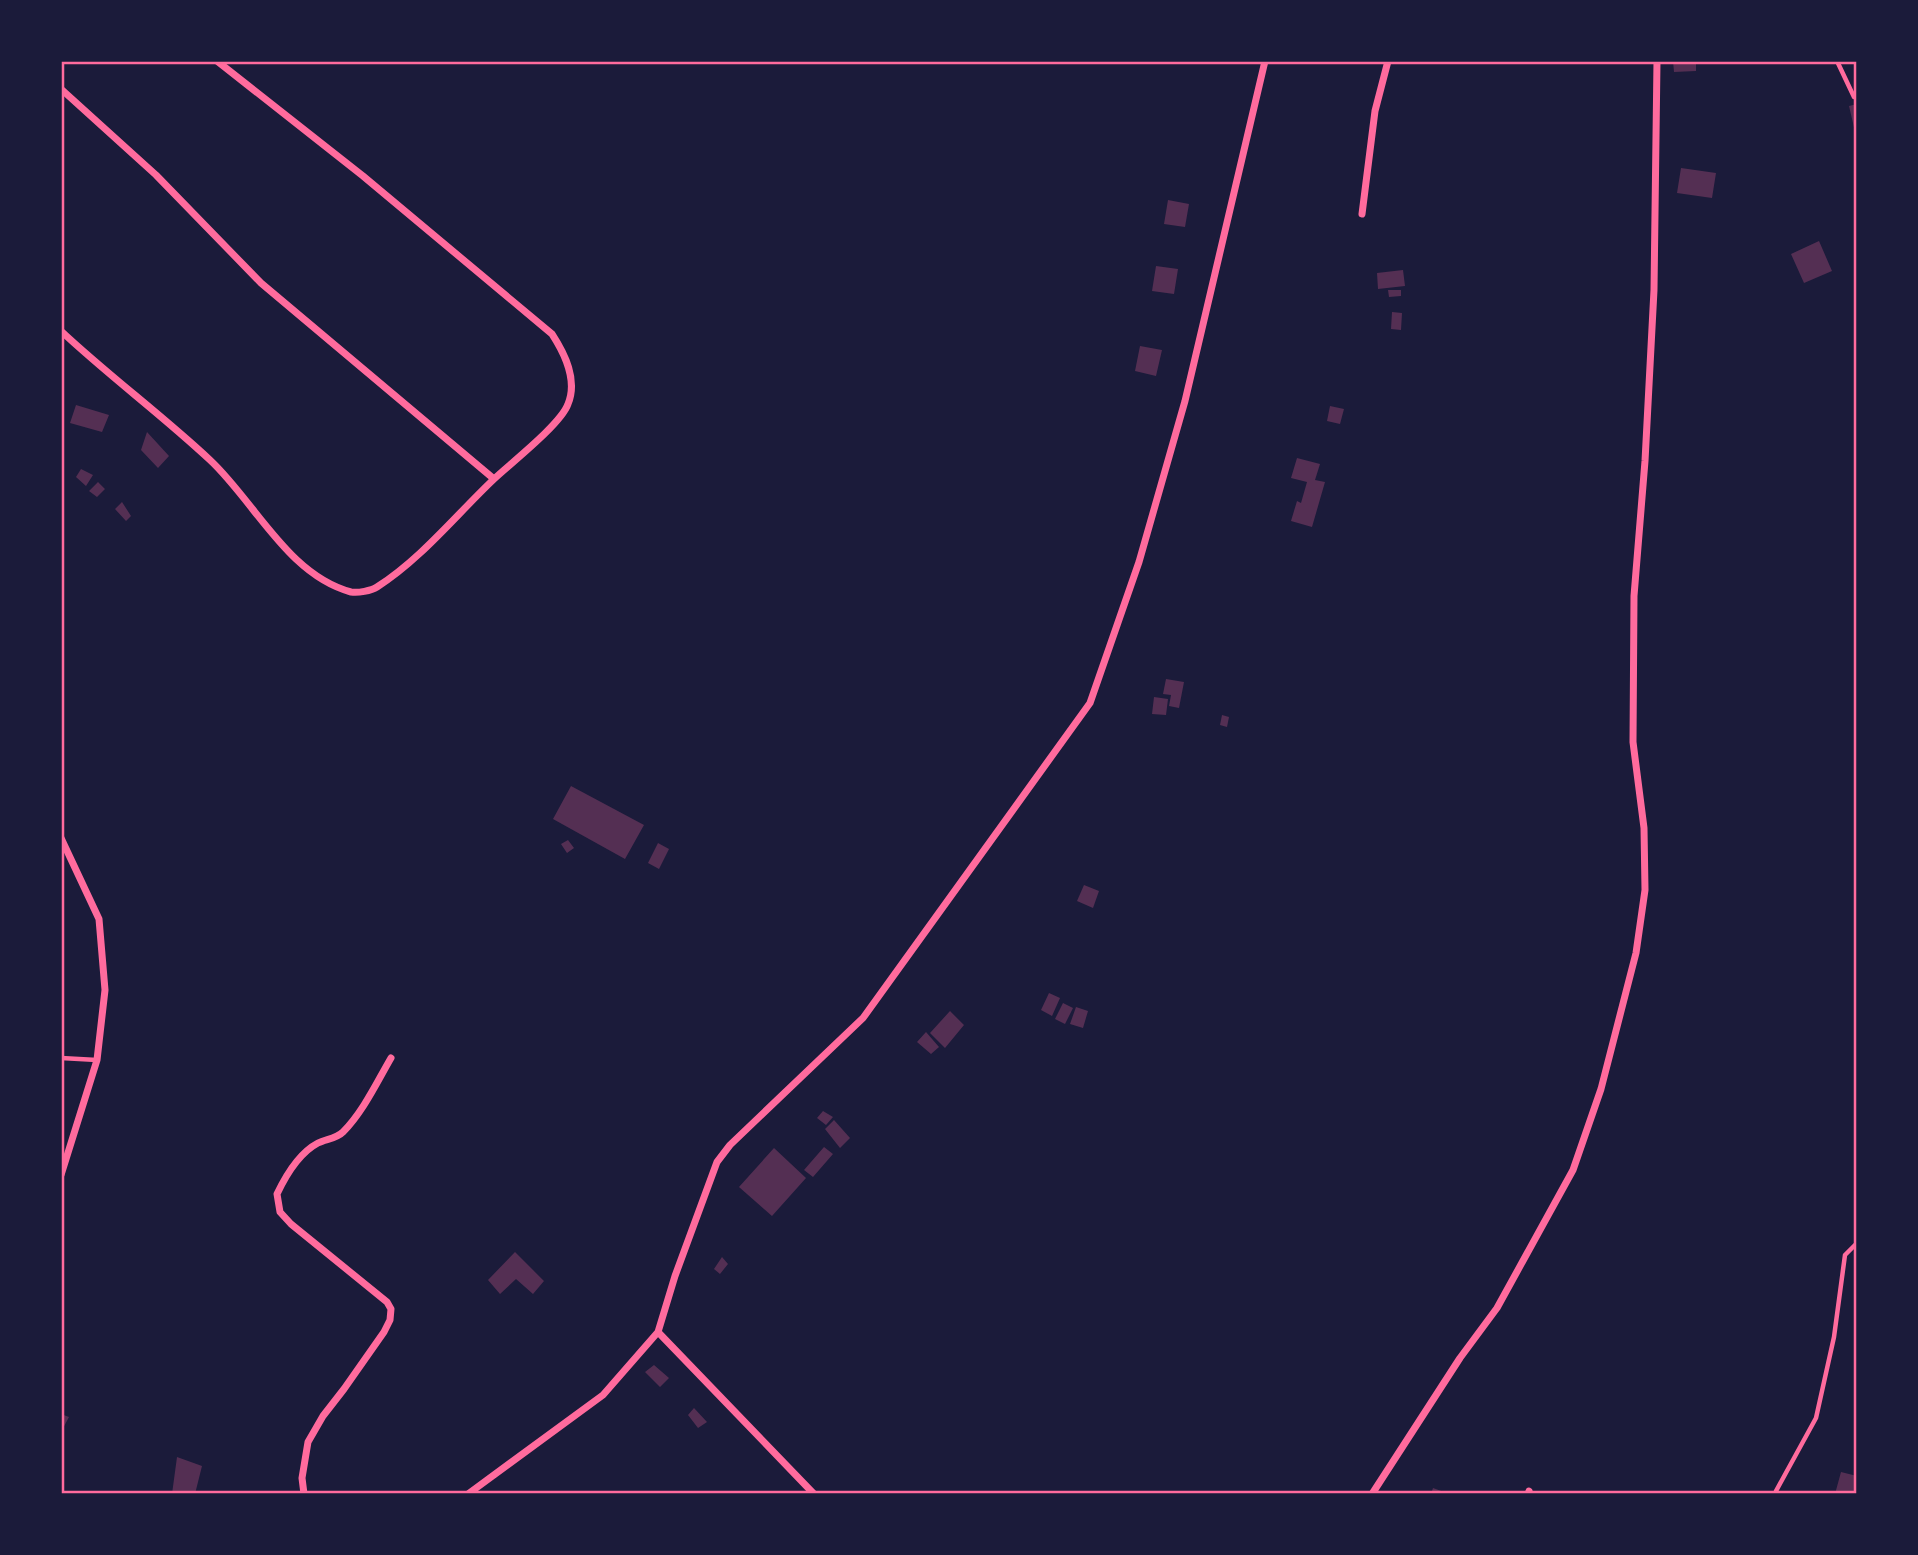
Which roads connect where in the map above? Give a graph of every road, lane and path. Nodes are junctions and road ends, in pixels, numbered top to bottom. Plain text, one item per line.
1 (217, 61) edge
2 (1265, 61) edge
3 (1388, 61) edge
4 (1657, 61) edge
5 (1837, 61) edge
6 (61, 89) edge
7 (1854, 97) dead end
8 (1362, 214) dead end
9 (61, 331) edge
10 (494, 479) junction
11 (61, 838) edge
12 (61, 1058) edge
13 (391, 1058) dead end
14 (97, 1060) junction
15 (61, 1175) edge
16 (1857, 1243) edge
17 (658, 1332) junction
18 (1776, 1491) dead end
19 (304, 1494) edge
20 (468, 1494) edge
21 (814, 1494) edge
22 (1371, 1494) edge

1 - 10 street
2 - 17 street
3 - 8 street
4 - 22 street
5 - 7 lane
6 - 10 street
9 - 10 street
11 - 14 street
12 - 14 lane
13 - 19 street
14 - 15 street
16 - 18 lane
17 - 20 street
17 - 21 street

